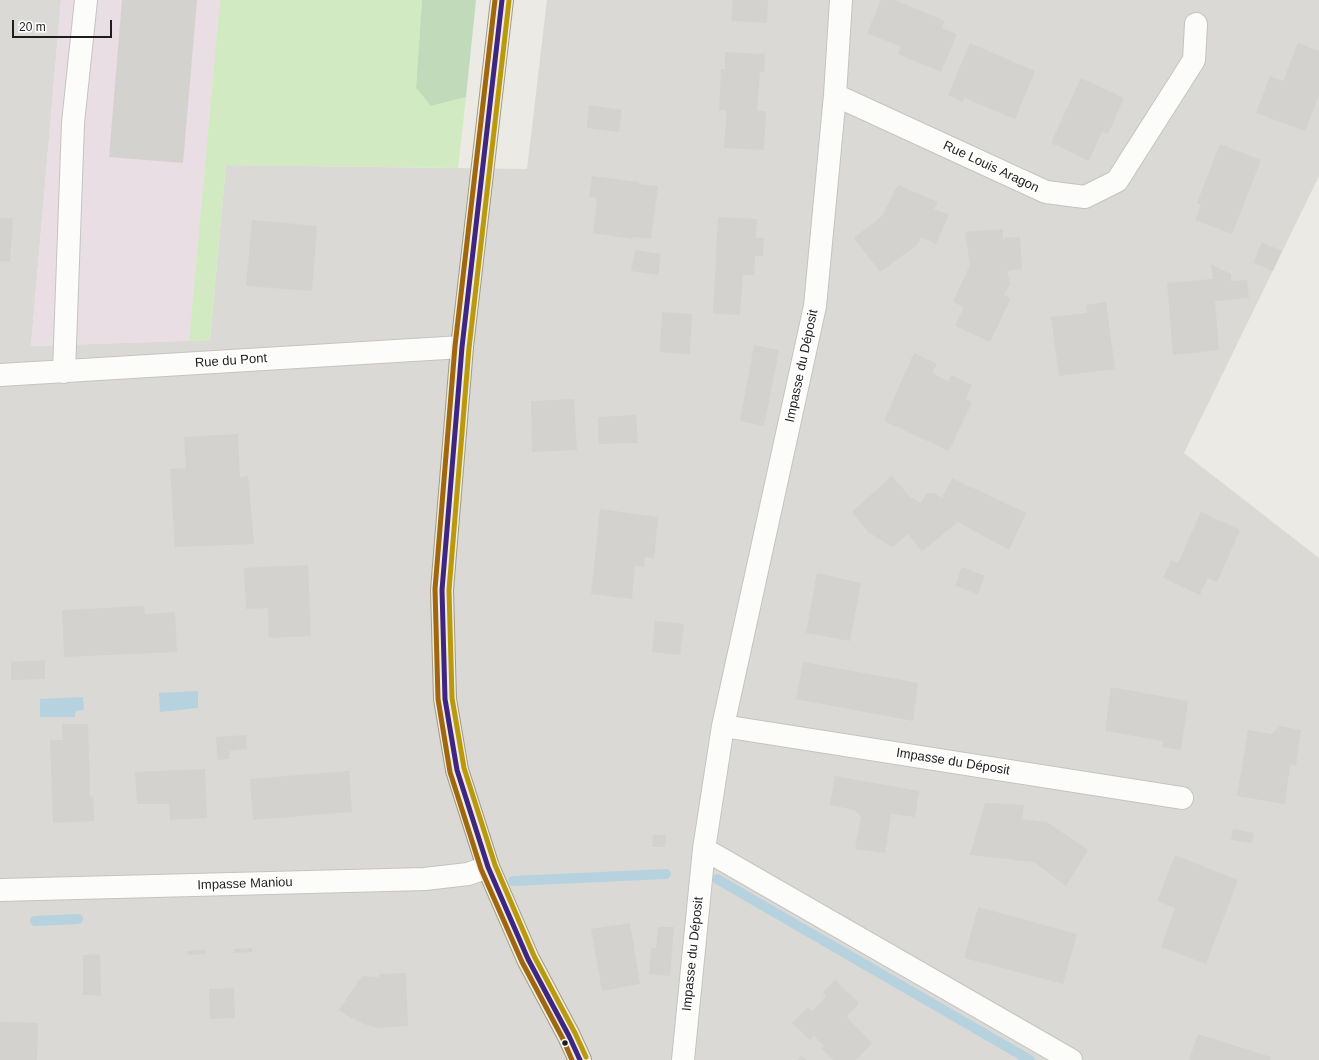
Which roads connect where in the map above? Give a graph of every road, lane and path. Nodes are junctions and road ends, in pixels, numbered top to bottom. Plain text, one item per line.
1 (86, 0) edge
2 (502, 0) edge
3 (841, 0) edge
4 (1196, 24) dead end
5 (835, 94) junction
6 (462, 347) junction
7 (64, 372) junction
8 (0, 375) edge
9 (723, 726) junction
10 (1182, 798) dead end
11 (704, 849) junction
12 (488, 867) junction
13 (0, 890) edge
14 (580, 1060) edge
15 (683, 1060) edge
16 (1071, 1060) edge

1 - 7 street
2 - 6 main road
3 - 5 street, Impasse du Déposit
4 - 5 street, Rue Louis Aragon
5 - 9 street, Impasse du Déposit
6 - 7 street, Rue du Pont
6 - 12 main road
7 - 8 street, Rue du Pont
9 - 10 street, Impasse du Déposit
9 - 11 street, Impasse du Déposit
11 - 15 street, Impasse du Déposit
11 - 16 street
12 - 13 street, Impasse Maniou
12 - 14 main road

